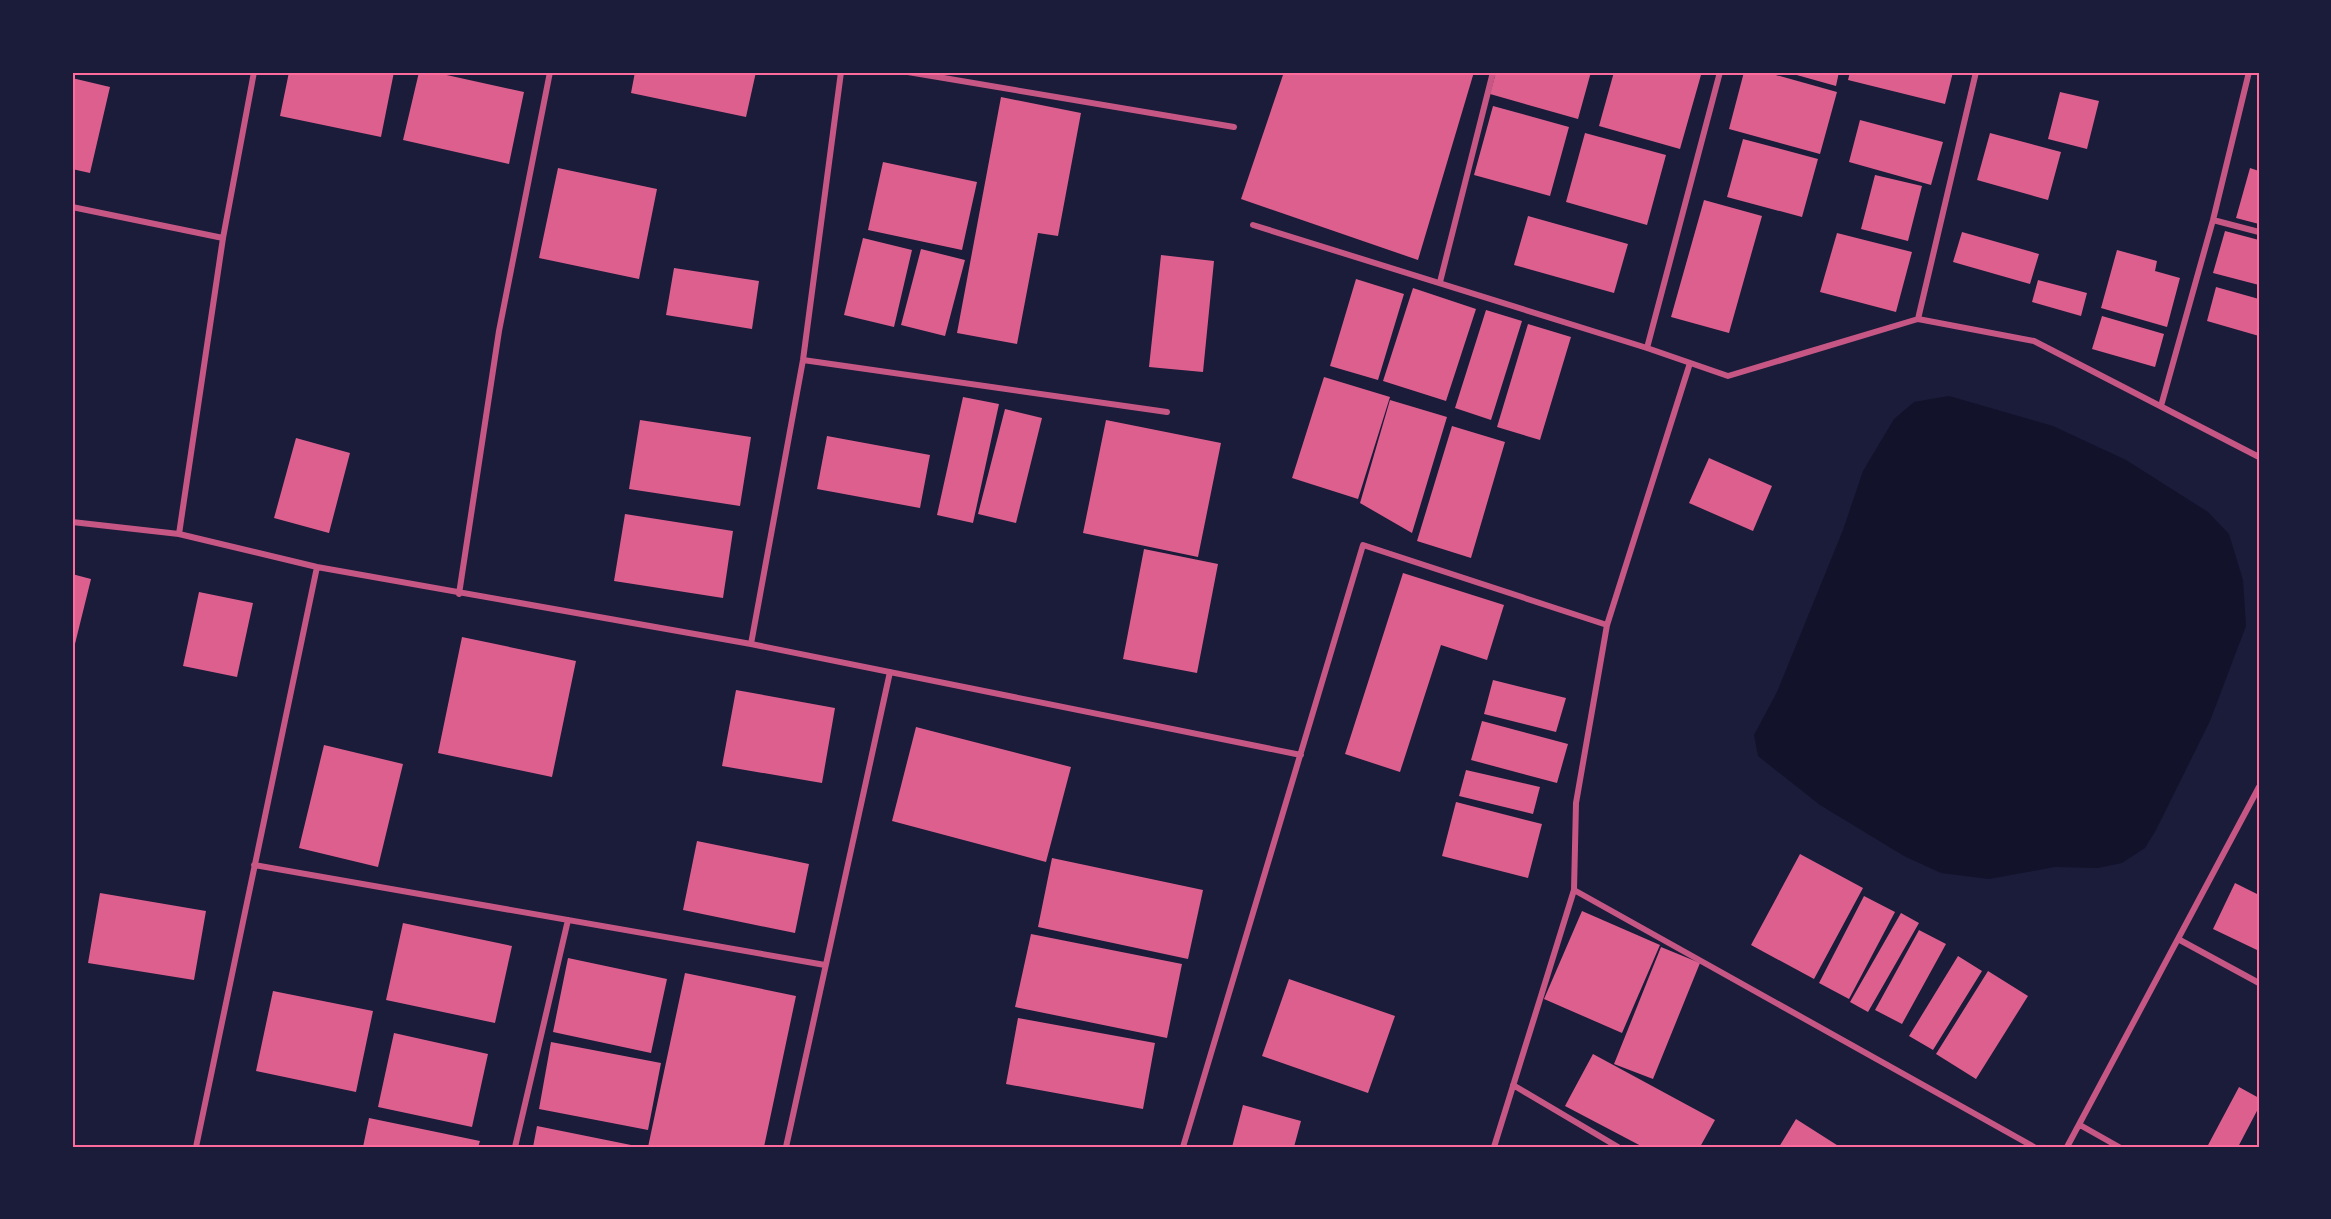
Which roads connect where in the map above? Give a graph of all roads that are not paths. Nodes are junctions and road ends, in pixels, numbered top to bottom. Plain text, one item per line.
1 (254, 72) edge
2 (550, 72) edge
3 (841, 72) edge
4 (908, 72) edge
5 (1493, 72) edge
6 (1720, 72) edge
7 (1976, 72) edge
8 (2249, 72) edge
9 (1234, 127) dead end
10 (72, 207) edge
11 (2213, 220) junction
12 (1253, 225) dead end
13 (2259, 232) edge
14 (223, 238) junction
15 (1440, 282) junction
16 (1918, 319) junction
17 (1647, 348) junction
18 (803, 360) junction
19 (1690, 363) junction
20 (2161, 406) junction
21 (1167, 412) dead end
22 (2259, 456) edge
23 (72, 522) edge
24 (179, 534) junction
25 (317, 567) junction
26 (459, 594) junction
27 (1607, 625) junction
28 (751, 644) junction
29 (890, 672) junction
30 (1301, 755) junction
31 (2259, 787) edge
32 (254, 865) junction
33 (1574, 890) junction
34 (568, 920) junction
35 (2178, 939) junction
36 (825, 965) junction
37 (2259, 983) edge
38 (1513, 1085) junction
39 (2080, 1125) junction
40 (196, 1147) edge
41 (515, 1147) edge
42 (786, 1147) edge
43 (1183, 1147) edge
44 (1494, 1147) edge
45 (1618, 1147) edge
46 (2034, 1147) edge
47 (2067, 1147) edge
48 (2119, 1147) edge

1 - 14 street
2 - 26 street
3 - 18 street
4 - 9 street
5 - 15 street
6 - 17 street
7 - 16 street
8 - 11 street
10 - 14 street
11 - 13 street
11 - 20 street
12 - 15 street
14 - 24 street
15 - 17 street
16 - 19 street
16 - 20 street
17 - 19 street
18 - 21 street
18 - 28 street
19 - 27 street
20 - 22 street
23 - 24 street
24 - 25 street
25 - 26 street
25 - 32 street
26 - 28 street
27 - 30 street
27 - 33 street
28 - 29 street
29 - 30 street
29 - 36 street
30 - 43 street
31 - 35 street
32 - 34 street
32 - 40 street
33 - 38 street
33 - 46 street
34 - 36 street
34 - 41 street
35 - 37 street
35 - 39 street
36 - 42 street
38 - 44 street
38 - 45 street
39 - 47 street
39 - 48 street

